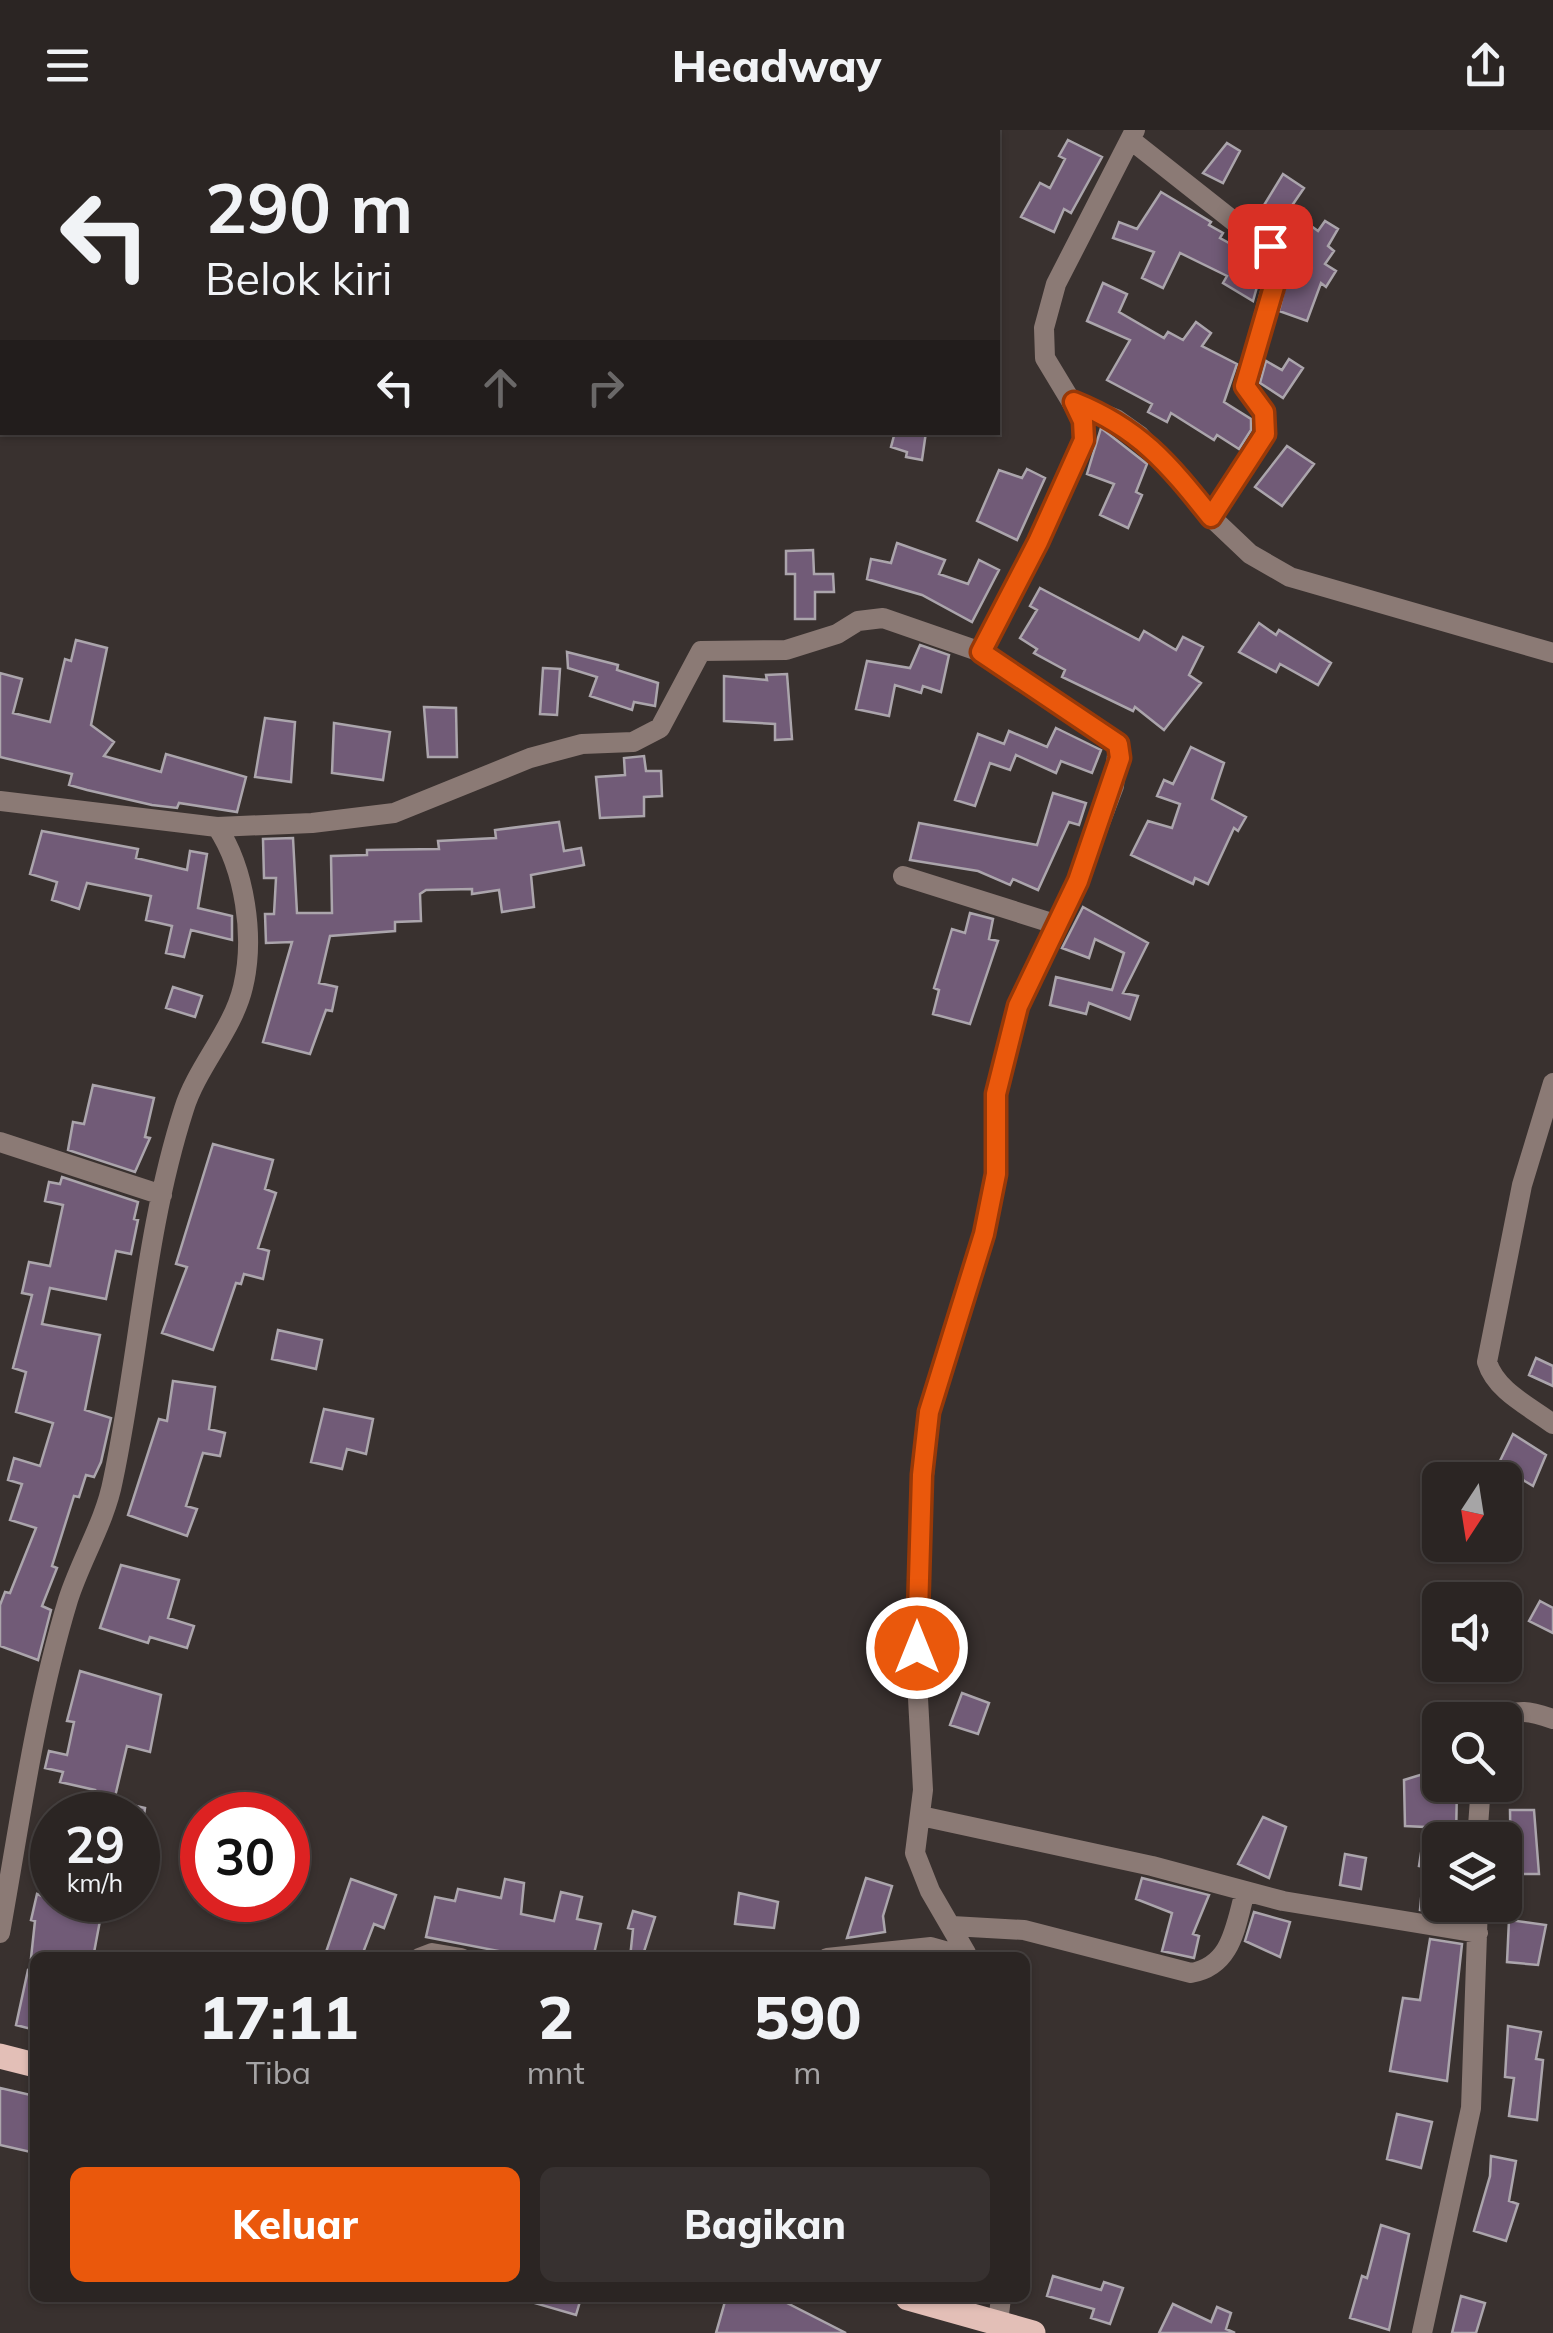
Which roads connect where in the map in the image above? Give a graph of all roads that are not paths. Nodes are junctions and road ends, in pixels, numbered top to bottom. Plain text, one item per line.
1 (1133, 135) edge
2 (1074, 402) junction
3 (1211, 517) junction
4 (981, 652) junction
5 (1553, 653) edge
6 (0, 801) edge
7 (216, 827) junction
8 (903, 876) dead end
9 (1058, 925) junction
10 (1553, 1083) edge
11 (0, 1142) edge
12 (162, 1195) junction
13 (1553, 1424) edge
14 (1522, 1711) edge
15 (1553, 1719) edge
16 (920, 1816) junction
17 (1245, 1892) junction
18 (1478, 1922) edge
19 (952, 1926) junction
20 (1478, 1932) junction
21 (0, 1933) edge
22 (884, 1952) edge
23 (952, 1952) edge
24 (966, 1952) edge
25 (0, 2056) edge
26 (30, 2064) edge
27 (939, 2302) edge
28 (1000, 2310) edge
29 (1032, 2333) edge
30 (1422, 2333) edge

1 - 2 street
1 - 3 street
2 - 3 street
2 - 4 street
3 - 5 street
4 - 7 street
4 - 9 street
6 - 7 street
7 - 12 street
8 - 9 street
9 - 16 street
10 - 13 street
11 - 12 street
12 - 21 street
14 - 15 street
16 - 17 street
16 - 19 street
17 - 19 street
17 - 20 street
18 - 20 street
19 - 24 street
20 - 30 street
22 - 23 street
25 - 26 main road
27 - 28 main road
28 - 29 main road

